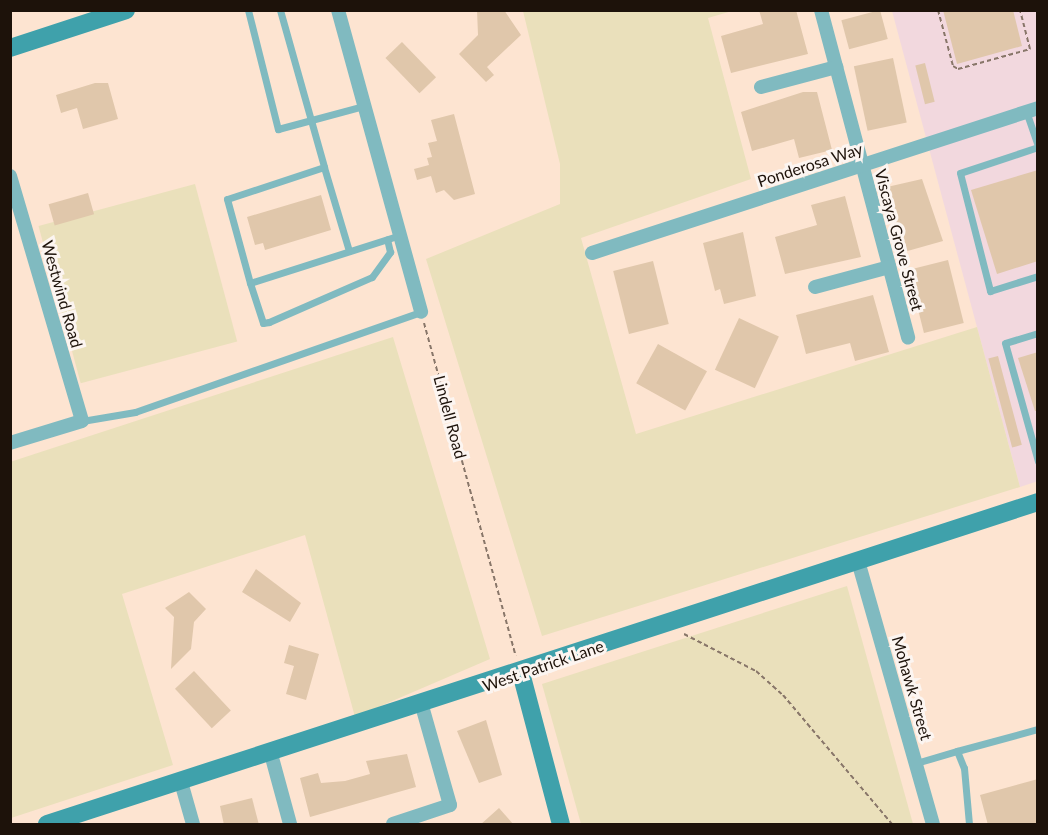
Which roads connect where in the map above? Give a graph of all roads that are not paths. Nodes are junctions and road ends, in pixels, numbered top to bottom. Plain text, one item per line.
1 (126, 10) edge
2 (248, 10) edge
3 (280, 10) edge
4 (338, 10) edge
5 (820, 10) edge
6 (10, 48) edge
7 (836, 67) junction
8 (761, 87) dead end
9 (364, 106) junction
10 (1032, 109) edge
11 (312, 120) junction
12 (1038, 146) edge
13 (862, 165) junction
14 (324, 167) junction
15 (10, 176) edge
16 (393, 237) junction
17 (349, 251) junction
18 (592, 253) dead end
19 (889, 267) junction
20 (1038, 276) edge
21 (250, 283) junction
22 (815, 287) dead end
23 (421, 312) joint
24 (1038, 333) edge
25 (908, 338) dead end
26 (82, 421) junction
27 (10, 443) edge
28 (1037, 459) edge
29 (1038, 502) edge
30 (858, 561) junction
31 (521, 673) junction
32 (422, 706) junction
33 (1038, 729) edge
34 (957, 751) junction
35 (271, 754) junction
36 (916, 763) junction
37 (182, 782) junction
38 (47, 825) edge
39 (193, 825) edge
40 (290, 825) edge
41 (393, 825) edge
42 (561, 825) edge
43 (933, 825) edge
44 (969, 825) edge

1 - 6 street
2 - 11 lane
3 - 11 lane
4 - 9 street
5 - 7 street, Viscaya Grove Street
7 - 8 street
7 - 13 street, Viscaya Grove Street
9 - 11 lane
9 - 16 street
10 - 12 lane
10 - 13 street, Ponderosa Way
11 - 14 lane
12 - 20 lane
13 - 18 street, Ponderosa Way
13 - 19 street, Viscaya Grove Street
14 - 17 lane
14 - 21 lane
15 - 26 street, Westwind Road
16 - 17 lane
16 - 21 lane
16 - 23 street
17 - 21 lane
19 - 22 street
19 - 25 street, Viscaya Grove Street
23 - 26 lane
24 - 28 lane
26 - 27 street
29 - 30 street, West Patrick Lane
30 - 31 street, West Patrick Lane
30 - 36 street, Mohawk Street
31 - 32 street, West Patrick Lane
31 - 42 street
32 - 35 street, West Patrick Lane
32 - 41 street
33 - 34 lane
34 - 36 lane
34 - 44 lane
35 - 37 street, West Patrick Lane
35 - 40 street
36 - 43 street, Mohawk Street
37 - 38 street, West Patrick Lane
37 - 39 street

